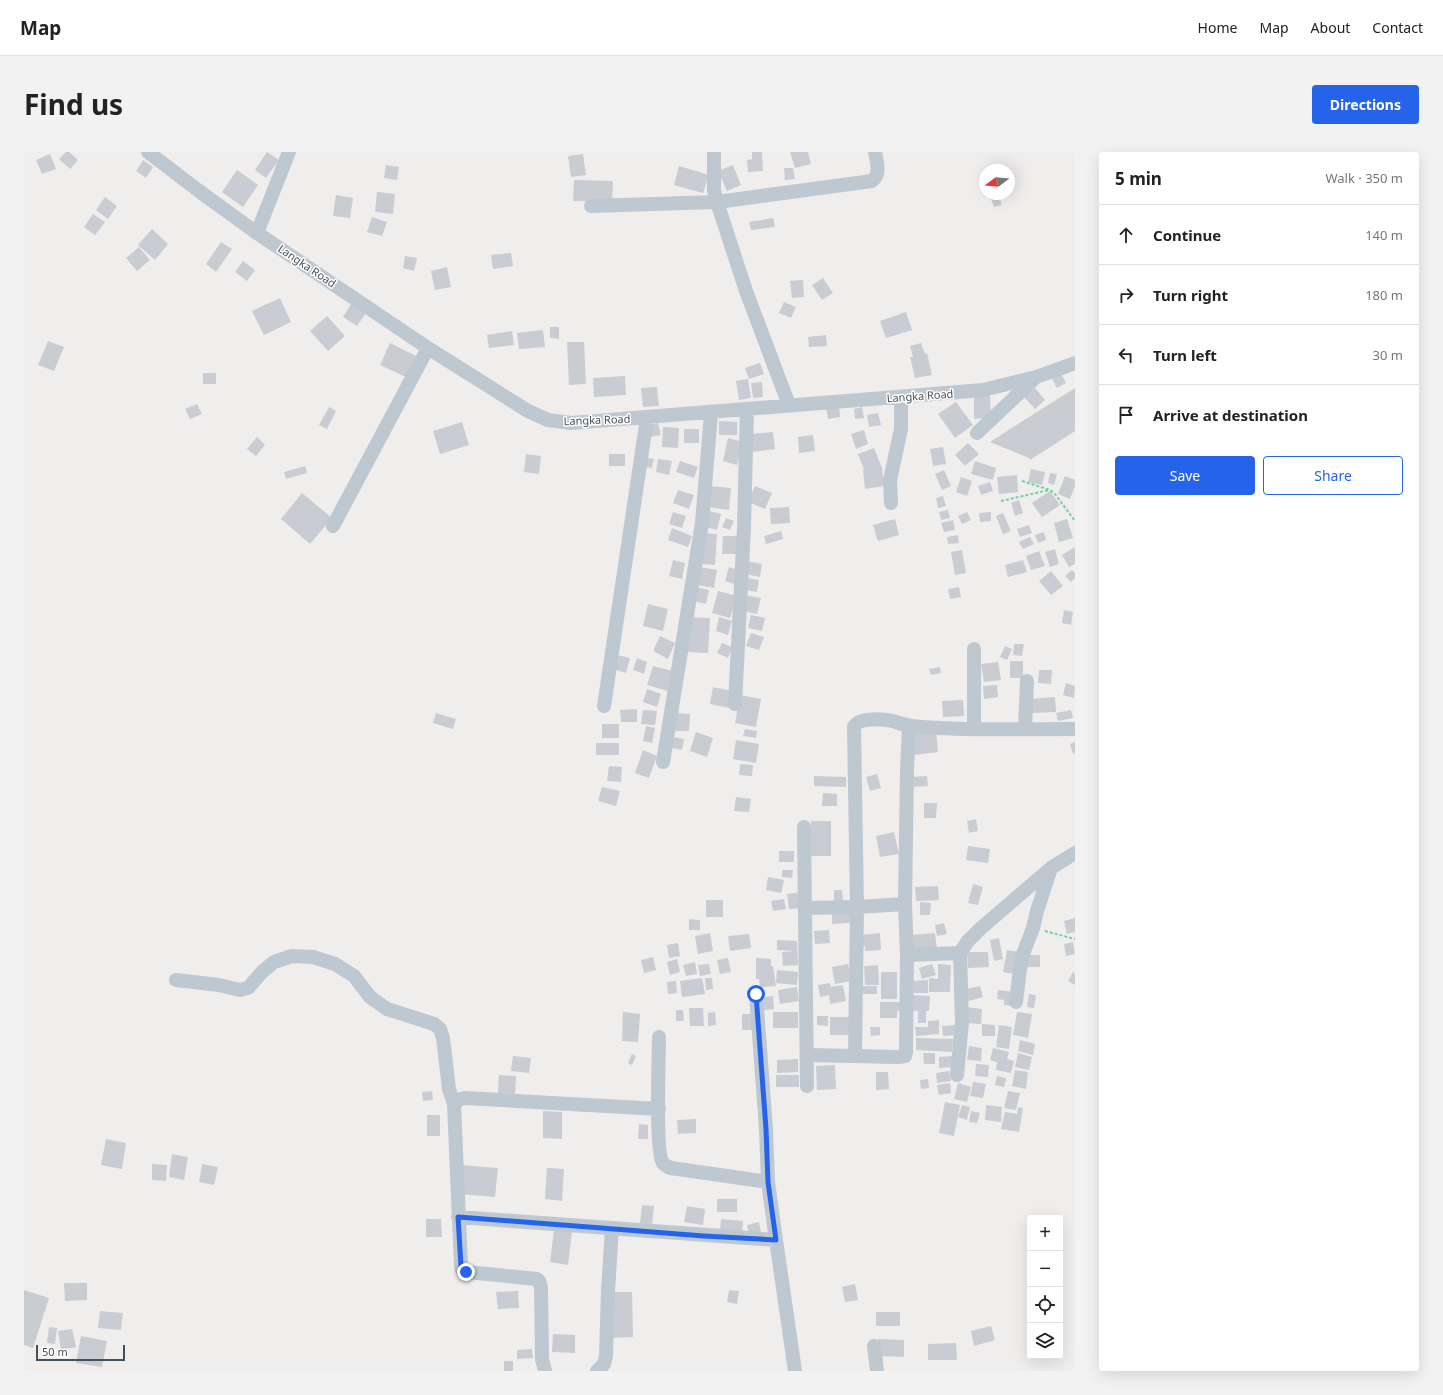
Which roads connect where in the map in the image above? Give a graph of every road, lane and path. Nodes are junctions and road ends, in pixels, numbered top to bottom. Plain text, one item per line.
1 (148, 152) edge
2 (288, 152) edge
3 (714, 152) edge
4 (875, 152) edge
5 (716, 202) junction
6 (591, 206) dead end
7 (257, 233) junction
8 (428, 348) junction
9 (1075, 363) edge
10 (1036, 377) junction
11 (900, 397) junction
12 (789, 405) junction
13 (747, 409) junction
14 (711, 413) junction
15 (647, 418) junction
16 (977, 433) dead end
17 (1022, 481) dead end
18 (1050, 490) junction
19 (1001, 501) dead end
20 (891, 503) dead end
21 (1075, 521) edge
22 (333, 526) dead end
23 (974, 649) dead end
24 (1027, 681) dead end
25 (735, 704) dead end
26 (604, 706) dead end
27 (909, 726) junction
28 (974, 728) junction
29 (1025, 729) junction
30 (1075, 729) edge
31 (663, 762) dead end
32 (804, 827) dead end
33 (1075, 853) edge
34 (1051, 868) junction
35 (905, 904) junction
36 (857, 907) junction
37 (805, 908) junction
38 (1033, 928) junction
39 (1075, 939) edge
40 (960, 954) junction
41 (907, 955) junction
42 (176, 980) dead end
43 (756, 994) dead end
44 (1016, 1002) dead end
45 (659, 1037) dead end
46 (807, 1056) junction
47 (856, 1056) junction
48 (957, 1075) dead end
49 (807, 1086) dead end
50 (454, 1104) junction
51 (658, 1109) junction
52 (768, 1182) junction
53 (458, 1217) junction
54 (612, 1228) junction
55 (776, 1240) junction
56 (874, 1346) dead end
57 (545, 1371) edge
58 (597, 1371) edge
59 (794, 1371) edge
60 (877, 1371) edge

1 - 7 street, Langka Road
2 - 7 street
3 - 5 street
4 - 5 street
5 - 6 street
5 - 12 street
7 - 8 street, Langka Road
8 - 15 street, Langka Road
8 - 22 street
9 - 10 street, Langka Road
10 - 11 street, Langka Road
10 - 16 street
11 - 12 street, Langka Road
11 - 20 street
12 - 13 street, Langka Road
13 - 14 street, Langka Road
13 - 25 street
14 - 15 street, Langka Road
14 - 31 street
15 - 26 street
17 - 18 path
18 - 19 path
18 - 21 path
23 - 28 street
24 - 29 street
27 - 28 street
27 - 35 street
27 - 36 street
28 - 29 street
29 - 30 street
32 - 37 street
33 - 34 street
34 - 38 street
34 - 40 street
35 - 36 street
35 - 41 street
36 - 37 street
36 - 47 street
37 - 46 street
38 - 39 path
38 - 44 street
40 - 41 street
40 - 48 street
41 - 47 street
42 - 50 street
43 - 52 street
45 - 51 street
46 - 47 street
46 - 49 street
50 - 51 street
50 - 53 street
51 - 52 street
52 - 55 street
53 - 54 street
53 - 57 street
54 - 55 street
54 - 58 street
55 - 59 street
56 - 60 street

